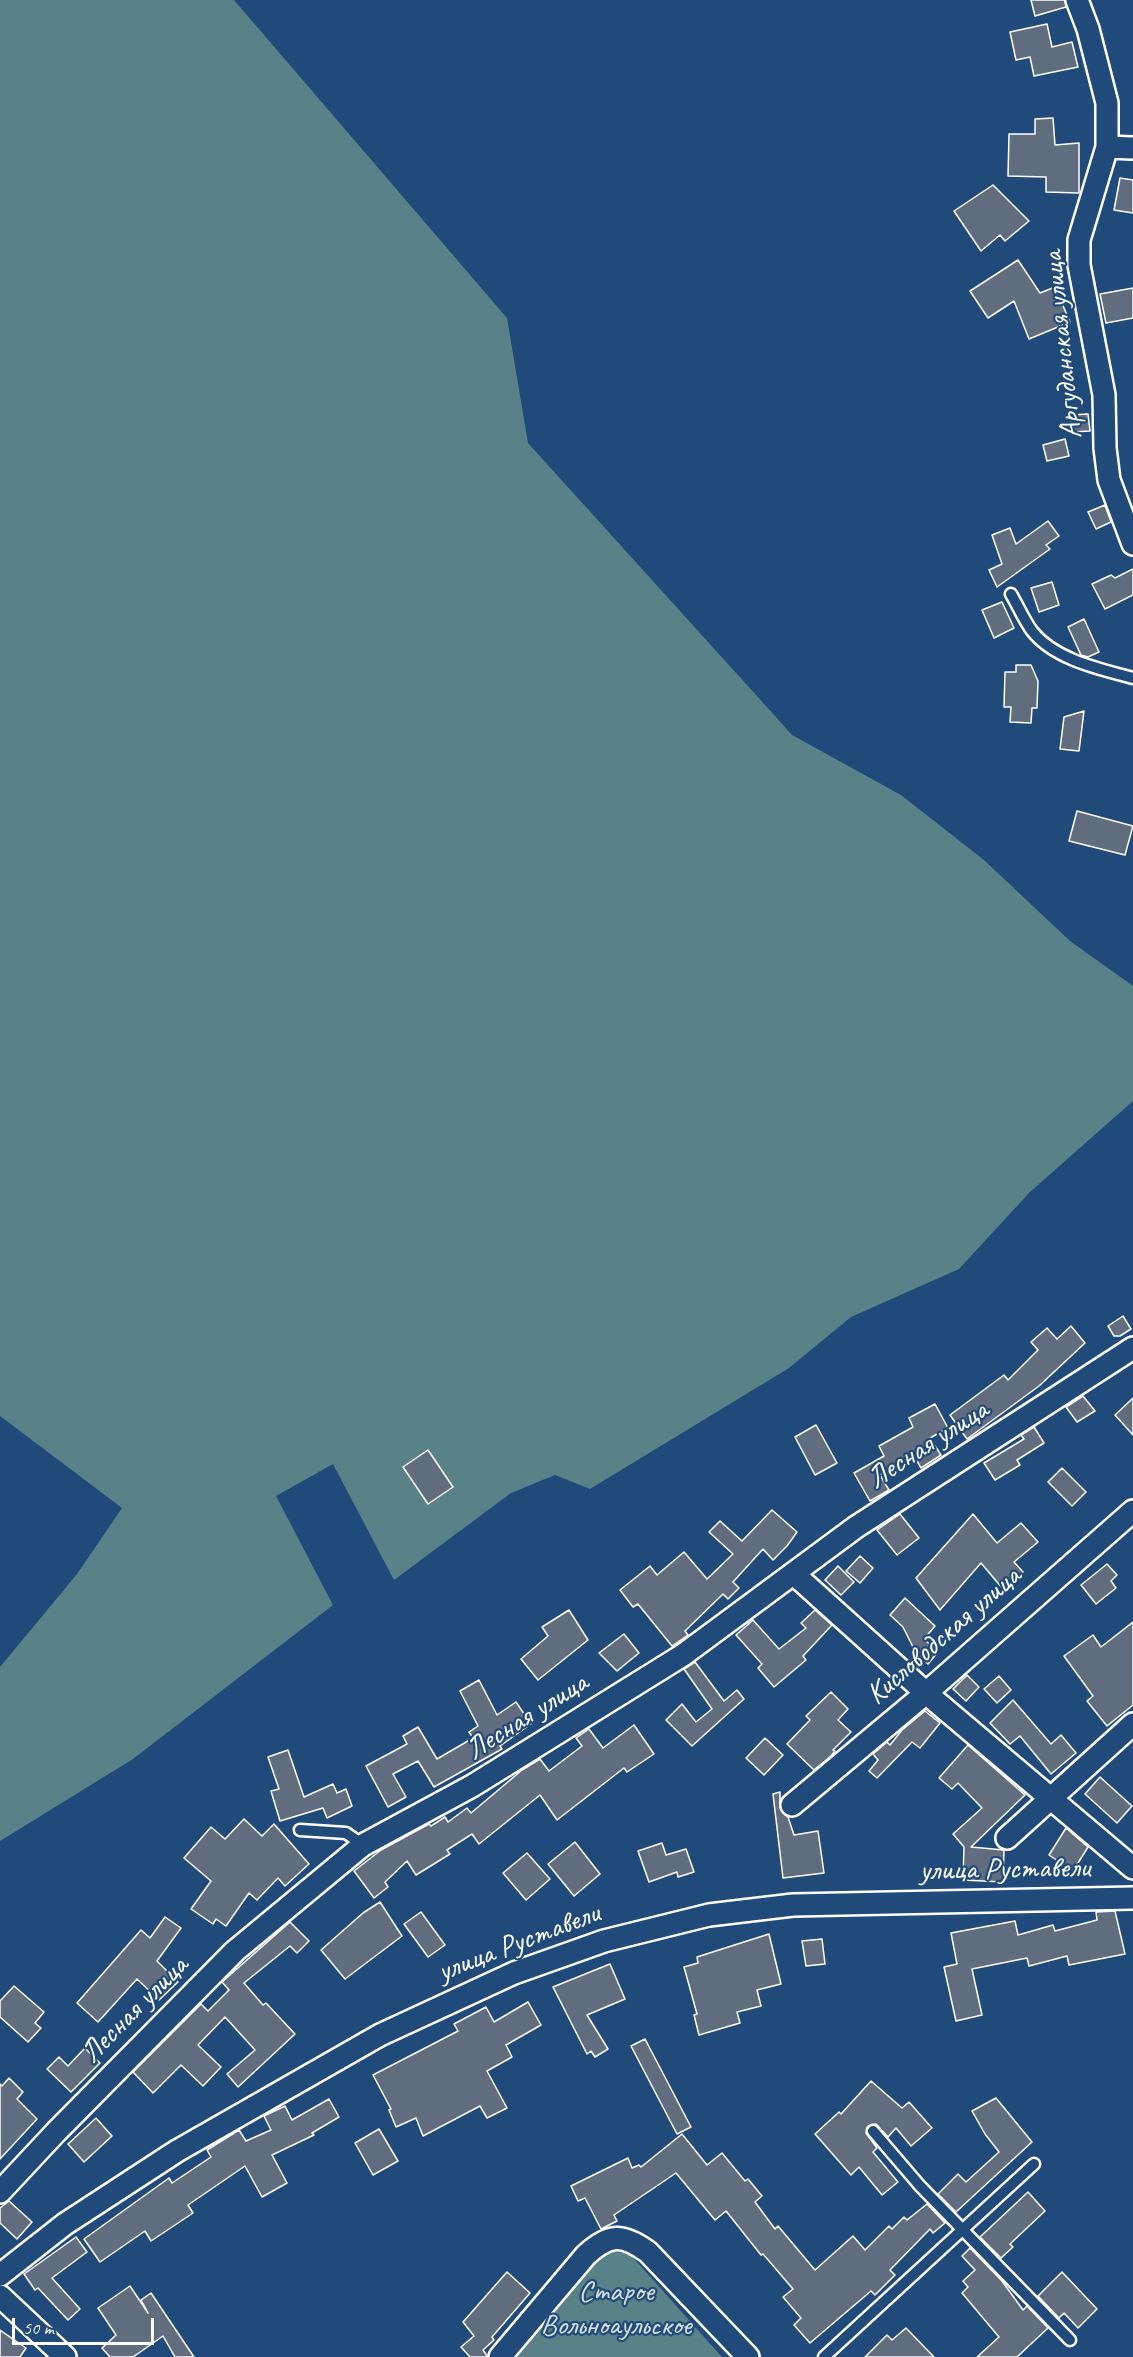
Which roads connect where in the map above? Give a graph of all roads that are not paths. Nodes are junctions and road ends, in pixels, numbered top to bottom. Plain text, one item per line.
1 (1077, 0) edge
2 (1107, 147) junction
3 (1133, 148) edge
4 (1133, 544) edge
5 (1011, 594) dead end
6 (1133, 678) edge
7 (1133, 1348) edge
8 (1133, 1511) edge
9 (794, 1574) junction
10 (926, 1693) junction
11 (1133, 1724) edge
12 (1049, 1798) junction
13 (792, 1805) dead end
14 (300, 1830) dead end
15 (1007, 1838) dead end
16 (363, 1845) junction
17 (1133, 1868) edge
18 (1133, 1898) edge
19 (873, 2132) dead end
20 (1034, 2164) dead end
21 (0, 2192) edge
22 (964, 2229) junction
23 (0, 2275) edge
24 (0, 2296) edge
25 (1070, 2340) dead end
26 (65, 2357) edge
27 (500, 2357) edge
28 (747, 2357) edge
29 (824, 2357) edge

1 - 2 street, Аргуданская улица
2 - 3 street
2 - 4 street, Аргуданская улица
5 - 6 lane
7 - 9 street, Лесная улица
8 - 10 street, Кисловодская улица
9 - 10 street
9 - 16 street, Лесная улица
10 - 12 street
10 - 13 street, Кисловодская улица
11 - 12 street
12 - 15 street
12 - 17 street
14 - 16 lane
16 - 21 street, Лесная улица
18 - 23 street, улица Руставели
19 - 22 lane
20 - 22 lane
22 - 25 lane
22 - 29 lane
24 - 26 street
27 - 28 street

